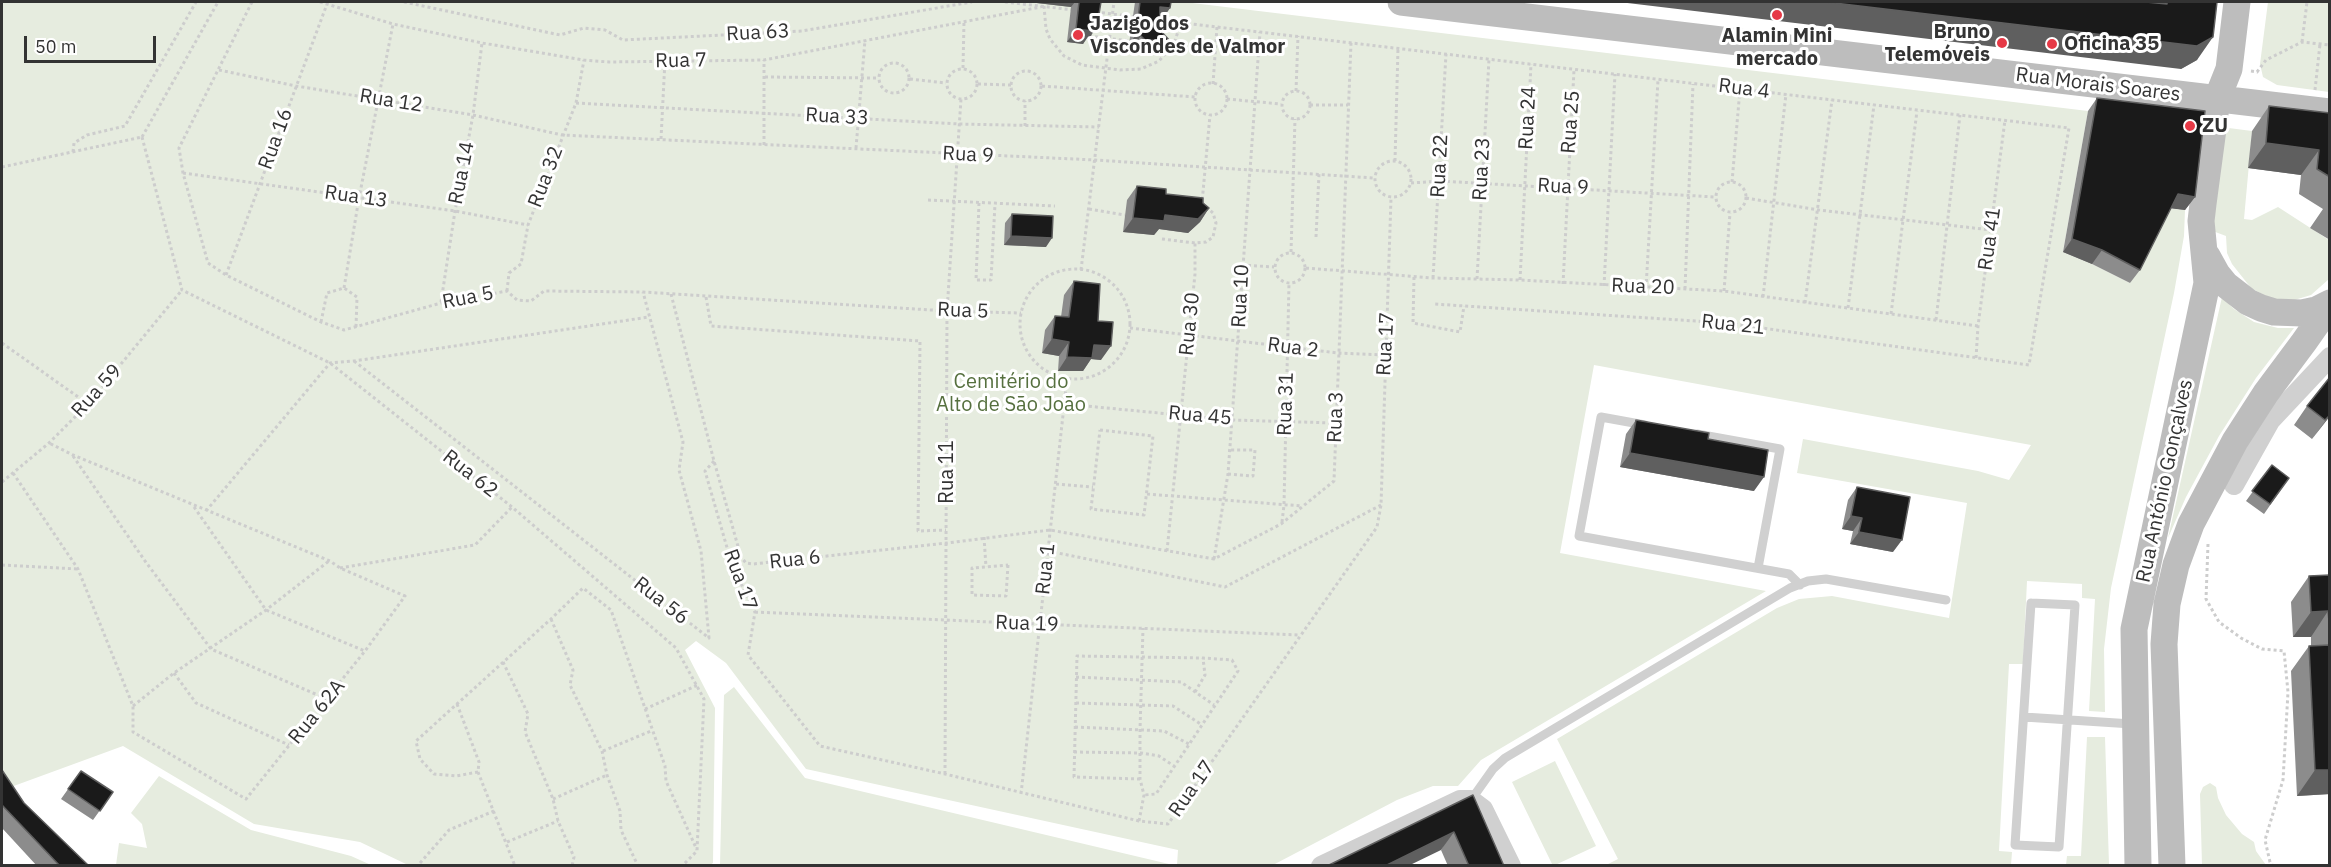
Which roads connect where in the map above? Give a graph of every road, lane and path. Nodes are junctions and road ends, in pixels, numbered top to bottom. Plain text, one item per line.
1 (196, 2) edge
2 (218, 2) edge
3 (252, 2) edge
4 (320, 2) edge
5 (404, 2) edge
6 (972, 2) edge
7 (1005, 2) edge
8 (1114, 2) edge
9 (1401, 2) edge
10 (2237, 2) edge
11 (2307, 2) edge
12 (327, 3) junction
13 (1044, 6) junction
14 (1078, 10) edge
15 (1090, 12) edge
16 (1113, 14) junction
17 (1147, 18) edge
18 (1158, 20) edge
19 (964, 21) junction
20 (1181, 22) junction
21 (393, 24) junction
22 (1217, 27) junction
23 (1260, 32) junction
24 (1089, 36) edge
25 (1298, 36) junction
26 (1110, 38) junction
27 (865, 40) junction
28 (1130, 41) dead end
29 (2302, 42) junction
30 (1351, 43) junction
31 (482, 44) junction
32 (2320, 44) junction
33 (2330, 45) edge
34 (1398, 48) junction
35 (1446, 54) junction
36 (1489, 59) junction
37 (584, 60) junction
38 (665, 60) junction
39 (764, 60) junction
40 (1531, 64) junction
41 (963, 68) junction
42 (1106, 68) junction
43 (1574, 69) junction
44 (2229, 69) junction
45 (219, 70) junction
46 (1615, 74) junction
47 (765, 76) junction
48 (861, 77) junction
49 (878, 78) junction
50 (910, 79) junction
51 (1658, 79) junction
52 (946, 83) junction
53 (1693, 83) junction
54 (978, 84) junction
55 (1213, 84) junction
56 (1011, 85) junction
57 (296, 86) junction
58 (1042, 87) junction
59 (1740, 89) junction
60 (1104, 90) junction
61 (1296, 91) junction
62 (1786, 94) junction
63 (378, 98) junction
64 (1195, 98) junction
65 (961, 99) junction
66 (1227, 99) junction
67 (1832, 99) junction
68 (2217, 99) junction
69 (1026, 101) junction
70 (1254, 101) junction
71 (576, 103) junction
72 (1281, 104) junction
73 (1310, 105) junction
74 (1348, 105) junction
75 (1874, 105) junction
76 (663, 107) junction
77 (1917, 110) junction
78 (2321, 111) edge
79 (765, 114) junction
80 (473, 115) junction
81 (1960, 115) junction
82 (1210, 116) junction
83 (858, 118) junction
84 (1295, 119) junction
85 (2005, 120) junction
86 (959, 124) junction
87 (1024, 126) junction
88 (1099, 127) junction
89 (562, 135) junction
90 (142, 137) junction
91 (661, 139) junction
92 (764, 145) junction
93 (856, 148) junction
94 (73, 152) junction
95 (957, 155) junction
96 (1095, 160) junction
97 (1395, 161) junction
98 (2, 167) edge
99 (1206, 168) junction
100 (1250, 172) junction
101 (183, 173) junction
102 (1293, 173) junction
103 (1320, 174) junction
104 (1346, 177) junction
105 (1374, 178) junction
106 (1440, 181) junction
107 (1732, 182) junction
108 (1411, 183) junction
109 (1481, 183) junction
110 (260, 185) junction
111 (1524, 185) junction
112 (1567, 187) junction
113 (1610, 190) junction
114 (1651, 193) junction
115 (1689, 194) junction
116 (1715, 197) junction
117 (359, 198) junction
118 (1391, 198) junction
119 (1746, 198) junction
120 (928, 200) dead end
121 (954, 202) junction
122 (1192, 202) edge
123 (1774, 202) junction
124 (979, 203) junction
125 (1202, 203) junction
126 (995, 204) junction
127 (1055, 206) dead end
128 (1089, 209) junction
129 (1819, 210) junction
130 (455, 211) junction
131 (1730, 213) junction
132 (1859, 214) junction
133 (1125, 215) dead end
134 (1904, 220) junction
135 (528, 225) junction
136 (1947, 226) junction
137 (1991, 230) junction
138 (1316, 237) dead end
139 (1162, 239) dead end
140 (1195, 243) junction
141 (2204, 249) junction
142 (1291, 252) junction
143 (1242, 265) junction
144 (1274, 267) junction
145 (1306, 268) junction
146 (1081, 270) junction
147 (1341, 271) junction
148 (1389, 274) junction
149 (226, 275) junction
150 (1414, 277) junction
151 (1433, 278) junction
152 (1477, 279) junction
153 (1520, 280) junction
154 (1289, 284) junction
155 (1563, 284) junction
156 (1604, 286) junction
157 (344, 288) junction
158 (1646, 288) junction
159 (1685, 289) junction
160 (182, 290) junction
161 (507, 291) junction
162 (1724, 291) junction
163 (643, 292) junction
164 (671, 294) junction
165 (706, 296) junction
166 (1763, 297) junction
167 (441, 303) junction
168 (1805, 303) junction
169 (1434, 304) dead end
170 (2330, 304) edge
171 (1464, 306) junction
172 (1848, 308) junction
173 (947, 311) junction
174 (1021, 313) junction
175 (1891, 314) junction
176 (649, 317) junction
177 (1936, 321) junction
178 (321, 322) junction
179 (1978, 326) junction
180 (356, 327) junction
181 (1130, 328) junction
182 (1189, 336) junction
183 (1239, 341) junction
184 (2, 343) edge
185 (1288, 347) junction
186 (1338, 353) junction
187 (1385, 355) junction
188 (2330, 357) edge
189 (1976, 358) junction
190 (354, 362) junction
191 (330, 363) junction
192 (2030, 365) joint
193 (1067, 379) junction
194 (88, 404) junction
195 (1064, 404) junction
196 (1180, 414) junction
197 (1232, 420) junction
198 (1285, 421) junction
199 (1335, 423) junction
200 (1657, 427) edge
201 (1690, 433) edge
202 (49, 443) junction
203 (1228, 450) junction
204 (73, 455) junction
205 (714, 461) junction
206 (14, 473) junction
207 (1228, 474) junction
208 (2, 482) edge
209 (1055, 484) junction
210 (2234, 485) dead end
211 (1093, 487) junction
212 (1147, 494) junction
213 (1173, 496) junction
214 (1224, 499) junction
215 (1284, 505) junction
216 (1381, 505) junction
217 (193, 506) junction
218 (1303, 506) junction
219 (512, 507) junction
220 (206, 511) junction
221 (1281, 524) junction
222 (946, 530) junction
223 (1050, 530) junction
224 (984, 537) junction
225 (2208, 542) dead end
226 (946, 543) junction
227 (1048, 551) junction
228 (1167, 551) junction
229 (1214, 559) junction
230 (330, 561) junction
231 (2, 565) edge
232 (986, 567) junction
233 (340, 568) junction
234 (1758, 568) junction
235 (78, 569) junction
236 (1800, 585) junction
237 (1946, 600) dead end
238 (266, 610) junction
239 (755, 612) junction
240 (551, 620) junction
241 (946, 620) junction
242 (1040, 624) junction
243 (1143, 628) junction
244 (1300, 635) junction
245 (211, 649) junction
246 (365, 651) junction
247 (1142, 657) junction
248 (1203, 657) junction
249 (503, 662) junction
250 (174, 673) junction
251 (1076, 677) junction
252 (1141, 679) junction
253 (698, 685) junction
254 (1195, 692) junction
255 (327, 699) junction
256 (1076, 703) junction
257 (456, 704) junction
258 (1140, 705) junction
259 (1215, 705) junction
260 (133, 706) junction
261 (645, 709) junction
262 (2024, 717) junction
263 (2067, 720) junction
264 (2135, 724) junction
265 (1202, 725) junction
266 (1075, 727) junction
267 (1140, 730) junction
268 (651, 731) junction
269 (1189, 744) junction
270 (290, 745) junction
271 (602, 751) junction
272 (1074, 752) junction
273 (1141, 753) junction
274 (1175, 766) junction
275 (478, 772) junction
276 (945, 774) junction
277 (607, 775) junction
278 (1140, 779) junction
279 (1021, 794) junction
280 (1144, 795) junction
281 (553, 799) junction
282 (1471, 800) junction
283 (494, 812) junction
284 (558, 821) junction
285 (1139, 821) junction
286 (507, 842) junction
287 (697, 850) junction
288 (420, 863) dead end
289 (515, 866) edge
290 (572, 866) edge
291 (638, 866) edge
292 (682, 866) edge
293 (1321, 866) edge
294 (1511, 866) edge
295 (2138, 866) edge
296 (2172, 866) edge
297 (2274, 866) edge

1 - 94 path
2 - 90 path
3 - 45 path, Rua 5
4 - 12 path, Rua 7
5 - 6 path, Rua 63
7 - 13 path
8 - 16 path
9 - 68 main road, Rua Morais Soares
10 - 44 main road, Rua António Gonçalves
11 - 29 path
12 - 21 path, Rua 7
12 - 57 path, Rua 16
13 - 14 path
13 - 19 path, Rua 7
13 - 42 path
15 - 16 path
16 - 17 path
16 - 26 path
18 - 20 path, Rua 4
19 - 27 path, Rua 7
19 - 41 path
20 - 22 path, Rua 4
20 - 42 path
21 - 31 path, Rua 7
21 - 63 path
22 - 23 path, Rua 4
22 - 55 path
23 - 25 path, Rua 4
23 - 70 path, Rua 10
24 - 26 path
25 - 30 path, Rua 4
25 - 61 path
26 - 28 path
26 - 42 path
27 - 39 path, Rua 7
27 - 48 path
29 - 32 path
29 - 44 path
30 - 34 path, Rua 4
30 - 74 path, Rua 3
31 - 37 path, Rua 7
31 - 80 path, Rua 14
32 - 33 path
32 - 78 path
34 - 35 path, Rua 4
34 - 97 path
35 - 36 path, Rua 4
35 - 106 path, Rua 22
36 - 40 path, Rua 4
36 - 109 path, Rua 23
37 - 38 path, Rua 7
37 - 71 path, Rua 32
38 - 39 path, Rua 7
38 - 76 path
39 - 47 path
40 - 43 path, Rua 4
40 - 111 path, Rua 24
41 - 52 path
41 - 54 path
42 - 60 path
43 - 46 path, Rua 4
43 - 112 path, Rua 25
44 - 68 main road, Rua António Gonçalves
45 - 57 path, Rua 12
45 - 101 path, Rua 5
46 - 51 path, Rua 4
46 - 113 path
47 - 48 path
47 - 79 path
48 - 49 path
48 - 83 path
49 - 50 path
49 - 50 path
50 - 52 path
51 - 53 path, Rua 4
51 - 114 path
52 - 65 path
53 - 59 path, Rua 4
53 - 115 path
54 - 56 path
54 - 65 path
55 - 64 path
55 - 66 path
56 - 58 path
56 - 69 path
57 - 63 path, Rua 12
57 - 110 path, Rua 16
58 - 60 path
58 - 69 path
59 - 62 path, Rua 4
59 - 107 path
60 - 64 path
60 - 88 path
61 - 72 path
61 - 73 path
62 - 67 path, Rua 4
62 - 123 path
63 - 80 path, Rua 12
63 - 117 path
64 - 82 path
65 - 86 path, Rua 11
66 - 70 path
66 - 82 path
67 - 75 path, Rua 4
67 - 129 path
68 - 78 main road, Rua Morais Soares
68 - 141 main road, Rua António Gonçalves
69 - 87 path
70 - 72 path
70 - 100 path, Rua 10
71 - 76 path, Rua 33
71 - 89 path, Rua 32
72 - 84 path
73 - 74 path
73 - 84 path
74 - 104 path, Rua 3
75 - 77 path, Rua 4
75 - 132 path
76 - 79 path, Rua 33
76 - 91 path
77 - 81 path, Rua 4
77 - 134 path
79 - 83 path, Rua 33
79 - 92 path
80 - 89 path, Rua 12
80 - 130 path, Rua 14
81 - 85 path, Rua 4
81 - 136 path
82 - 99 path
83 - 86 path, Rua 33
83 - 93 path
84 - 102 path
85 - 137 path, Rua 41
85 - 192 path, Rua 4
86 - 87 path, Rua 33
86 - 95 path, Rua 11
87 - 88 path, Rua 33
88 - 96 path
89 - 91 path, Rua 9
89 - 135 path, Rua 32
90 - 94 path
90 - 160 path
91 - 92 path, Rua 9
92 - 93 path, Rua 9
93 - 95 path, Rua 9
94 - 98 path
95 - 96 path, Rua 9
95 - 121 path, Rua 11
96 - 99 path, Rua 9
96 - 128 path
97 - 105 path
97 - 108 path
99 - 100 path, Rua 9
99 - 125 path
100 - 102 path, Rua 9
100 - 143 path, Rua 10
101 - 110 path, Rua 13
101 - 149 path, Rua 5
102 - 103 path, Rua 9
102 - 142 path
103 - 104 path, Rua 9
103 - 138 path
104 - 105 path, Rua 9
104 - 147 path, Rua 3
105 - 118 path
106 - 108 path, Rua 9
106 - 109 path, Rua 9
106 - 151 path, Rua 22
107 - 116 path
107 - 119 path
108 - 118 path
109 - 111 path, Rua 9
109 - 152 path, Rua 23
110 - 117 path, Rua 13
110 - 149 path, Rua 16
111 - 112 path, Rua 9
111 - 153 path, Rua 24
112 - 113 path, Rua 9
112 - 155 path, Rua 25
113 - 114 path, Rua 9
113 - 156 path
114 - 115 path, Rua 9
114 - 158 path
115 - 116 path, Rua 9
115 - 159 path
116 - 131 path
117 - 130 path, Rua 13
117 - 157 path
118 - 148 path, Rua 17
119 - 123 path
119 - 131 path
120 - 121 path
121 - 124 path
121 - 173 path, Rua 11
122 - 125 path
123 - 129 path
123 - 166 path
124 - 126 path
124 - 126 path
125 - 140 path
126 - 127 path
128 - 133 path
128 - 146 path
129 - 132 path
129 - 168 path
130 - 135 path, Rua 13
130 - 167 path, Rua 14
131 - 162 path
132 - 134 path
132 - 172 path
134 - 136 path
134 - 175 path
135 - 161 path, Rua 32
136 - 137 path
136 - 177 path
137 - 179 path, Rua 41
139 - 140 path
140 - 182 path, Rua 30
141 - 170 main road
141 - 264 main road, Rua António Gonçalves
142 - 144 path
142 - 145 path
143 - 144 path
143 - 183 path, Rua 10
144 - 154 path
145 - 147 path, Rua 20
145 - 154 path
146 - 174 path
146 - 181 path
147 - 148 path, Rua 20
147 - 186 path, Rua 3
148 - 150 path, Rua 20
148 - 187 path, Rua 17
149 - 178 path, Rua 5
150 - 151 path, Rua 20
150 - 171 path
151 - 152 path, Rua 20
152 - 153 path, Rua 20
153 - 155 path, Rua 20
154 - 185 path, Rua 31
155 - 156 path, Rua 20
156 - 158 path, Rua 20
157 - 178 path
157 - 180 path
158 - 159 path, Rua 20
159 - 162 path, Rua 20
160 - 191 path, Rua 62
160 - 194 path, Rua 59
161 - 163 path, Rua 5
161 - 167 path, Rua 5
162 - 166 path, Rua 20
163 - 164 path, Rua 5
163 - 176 path, Rua 56
164 - 165 path, Rua 5
164 - 205 path, Rua 6
165 - 173 path, Rua 5
165 - 222 path
166 - 168 path, Rua 20
167 - 180 path, Rua 5
168 - 172 path, Rua 20
169 - 171 path, Rua 21
170 - 296 main road, Rua António Gonçalves
171 - 189 path, Rua 21
172 - 175 path, Rua 20
173 - 174 path, Rua 5
173 - 222 path, Rua 11
174 - 193 path
175 - 177 path, Rua 20
176 - 190 path
176 - 190 path, Rua 56
177 - 179 path, Rua 20
178 - 180 path, Rua 5
179 - 189 path, Rua 41
181 - 182 path, Rua 2
181 - 193 path
182 - 183 path, Rua 2
182 - 196 path, Rua 30
183 - 185 path, Rua 2
183 - 197 path, Rua 10
184 - 194 path
185 - 186 path, Rua 2
185 - 198 path, Rua 31
186 - 187 path, Rua 2
186 - 199 path, Rua 3
187 - 216 path, Rua 17
188 - 210 street
189 - 192 path, Rua 21
190 - 191 path
191 - 219 path, Rua 62
191 - 220 path
193 - 195 path, Rua 1
194 - 202 path, Rua 59
195 - 196 path, Rua 45
195 - 209 path, Rua 1
196 - 197 path, Rua 45
196 - 213 path, Rua 30
197 - 198 path, Rua 45
197 - 203 path, Rua 10
198 - 199 path, Rua 45
198 - 215 path, Rua 31
199 - 218 path, Rua 3
200 - 234 lane
201 - 234 lane
202 - 204 path, Rua 62A
202 - 206 path, Rua 59
203 - 207 path, Rua 10
203 - 207 path
204 - 217 path, Rua 62A
204 - 245 path
205 - 226 path, Rua 6
205 - 239 path, Rua 17
206 - 208 path, Rua 59
206 - 235 path, Rua 62A
207 - 214 path, Rua 10
209 - 211 path
209 - 223 path, Rua 1
211 - 212 path
211 - 212 path
212 - 213 path
213 - 214 path
213 - 228 path, Rua 30
214 - 215 path
214 - 229 path, Rua 10
215 - 218 path
215 - 221 path, Rua 31
216 - 227 path
216 - 244 path, Rua 17
217 - 220 path, Rua 62A
217 - 238 path
218 - 221 path, Rua 3
219 - 233 path
219 - 253 path, Rua 62
220 - 230 path, Rua 62A
221 - 229 path, Rua 3
222 - 226 path, Rua 11
223 - 224 path, Rua 6
223 - 227 path, Rua 1
223 - 228 path
224 - 226 path, Rua 6
224 - 232 path
225 - 297 path
226 - 241 path, Rua 11
227 - 242 path, Rua 1
228 - 229 path
230 - 233 path, Rua 62A
230 - 238 path
231 - 235 path
232 - 232 path
233 - 246 path, Rua 62A
234 - 236 lane
235 - 260 path, Rua 62A
236 - 237 lane
236 - 282 lane
238 - 245 path
238 - 246 path
239 - 241 path, Rua 19
239 - 276 path, Rua 17
240 - 249 path
240 - 261 path
240 - 271 path
241 - 242 path, Rua 19
241 - 276 path, Rua 11
242 - 243 path, Rua 19
242 - 279 path, Rua 1
243 - 244 path, Rua 19
243 - 247 path
244 - 285 path, Rua 17
245 - 250 path
245 - 255 path
246 - 255 path, Rua 62A
247 - 248 path
247 - 251 path
247 - 252 path
248 - 254 path
248 - 259 path
249 - 257 path
249 - 281 path
250 - 260 path
250 - 270 path
251 - 252 path
251 - 256 path
252 - 254 path
252 - 258 path
253 - 261 path
253 - 287 path, Rua 62
254 - 259 path
255 - 270 path, Rua 62A
256 - 258 path
256 - 266 path
257 - 275 path
257 - 275 path
258 - 265 path
258 - 267 path
259 - 265 path
260 - 270 path, Rua 62A
261 - 268 path
262 - 263 lane
262 - 263 lane
262 - 263 lane
263 - 264 lane
264 - 295 main road, Rua António Gonçalves
265 - 269 path
266 - 267 path
266 - 272 path
267 - 269 path
267 - 273 path
268 - 271 path
268 - 287 path
269 - 274 path
271 - 277 path
272 - 273 path
272 - 278 path
273 - 274 path
273 - 278 path
274 - 280 path
275 - 283 path
276 - 279 path, Rua 17
277 - 281 path
277 - 291 path
278 - 280 path
279 - 285 path, Rua 17
280 - 285 path
281 - 284 path
282 - 293 street
282 - 294 street
283 - 286 path
283 - 288 path
284 - 286 path
284 - 290 path
286 - 289 path
287 - 292 path

